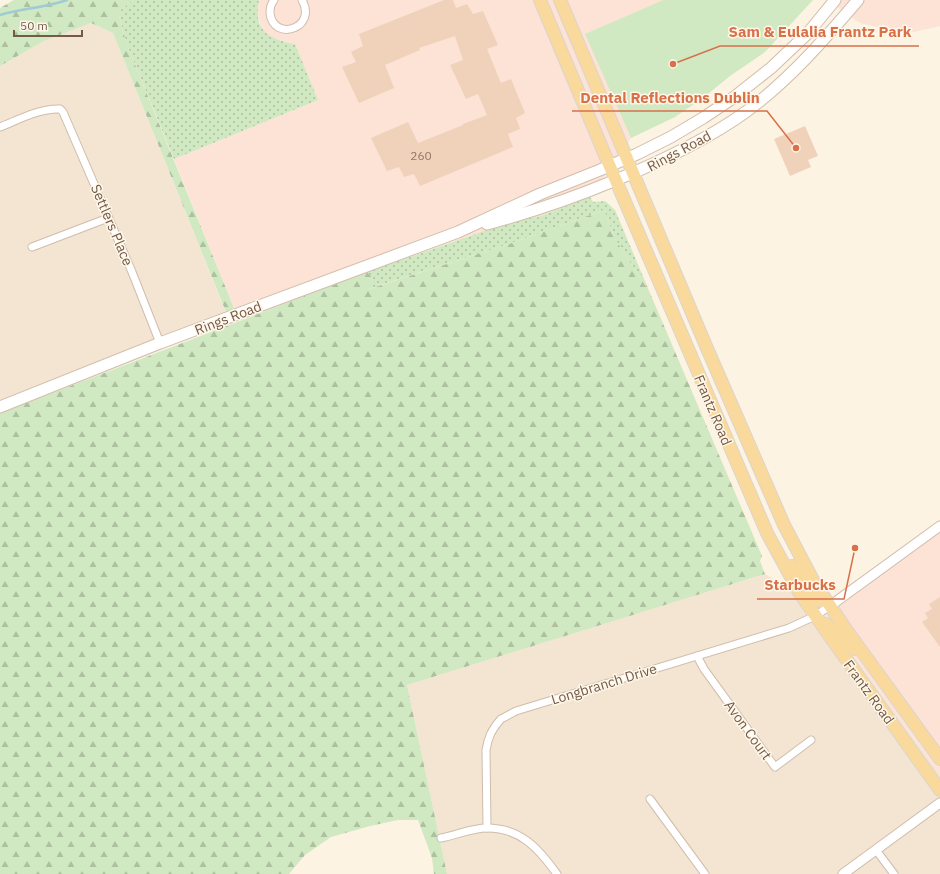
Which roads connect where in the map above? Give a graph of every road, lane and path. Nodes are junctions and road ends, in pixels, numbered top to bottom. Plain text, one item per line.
1 (274, 0) edge
2 (302, 0) edge
3 (540, 0) edge
4 (560, 0) edge
5 (835, 0) edge
6 (858, 0) edge
7 (0, 128) edge
8 (627, 159) junction
9 (610, 166) junction
10 (633, 173) junction
11 (616, 180) junction
12 (108, 218) junction
13 (458, 232) junction
14 (32, 247) dead end
15 (160, 343) junction
16 (0, 407) edge
17 (940, 526) edge
18 (771, 540) junction
19 (830, 606) junction
20 (815, 616) junction
21 (697, 656) junction
22 (874, 667) junction
23 (811, 740) dead end
24 (940, 759) edge
25 (940, 790) edge
26 (650, 799) dead end
27 (940, 803) edge
28 (487, 828) junction
29 (441, 838) dead end
30 (876, 850) junction
31 (557, 874) edge
32 (705, 874) edge
33 (843, 874) edge
34 (894, 874) edge

1 - 2 street
3 - 9 main road, Frantz Road
4 - 8 main road, Frantz Road
5 - 8 main road, Rings Road
6 - 10 main road, Rings Road
7 - 12 street, Settlers Place
8 - 9 main road, Rings Road
8 - 10 main road, Frantz Road
9 - 11 main road, Frantz Road
9 - 13 main road, Rings Road
10 - 11 main road, Rings Road
10 - 19 main road, Frantz Road
11 - 13 main road, Rings Road
11 - 18 main road, Frantz Road
12 - 14 street
12 - 15 street, Settlers Place
13 - 15 main road, Rings Road
15 - 16 main road, Rings Road
17 - 19 street
18 - 19 main road
18 - 20 main road, Frantz Road
19 - 20 street, Longbranch Drive
19 - 22 main road, Frantz Road
20 - 21 street, Longbranch Drive
20 - 22 main road
20 - 25 main road, Frantz Road
21 - 23 street, Avon Court
21 - 28 street, Longbranch Drive
22 - 24 main road, Frantz Road
26 - 32 street
27 - 30 street
28 - 29 street
28 - 31 street
30 - 33 street
30 - 34 street

